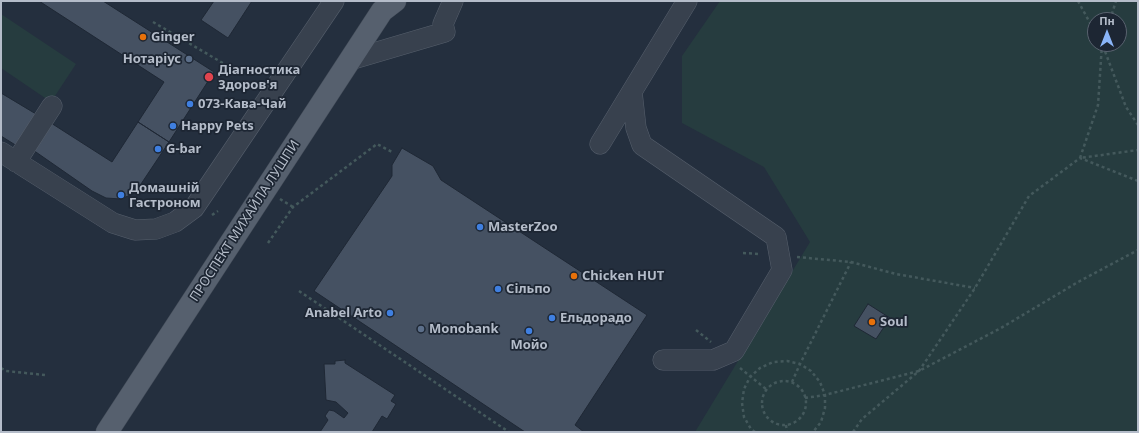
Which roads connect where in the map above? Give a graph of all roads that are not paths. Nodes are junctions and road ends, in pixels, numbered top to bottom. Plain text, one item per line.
1 (334, 1) edge
2 (454, 1) edge
3 (687, 1) edge
4 (387, 4) edge
5 (350, 60) junction
6 (632, 92) junction
7 (52, 106) dead end
8 (600, 144) dead end
9 (9, 157) edge
10 (662, 360) dead end
11 (107, 432) edge

1 - 9 lane
2 - 5 lane
3 - 6 lane
4 - 5 main road, ПРОСПЕКТ МИХАЙЛА ЛУШПИ
5 - 11 main road, ПРОСПЕКТ МИХАЙЛА ЛУШПИ
6 - 8 lane
6 - 10 lane
7 - 9 lane

